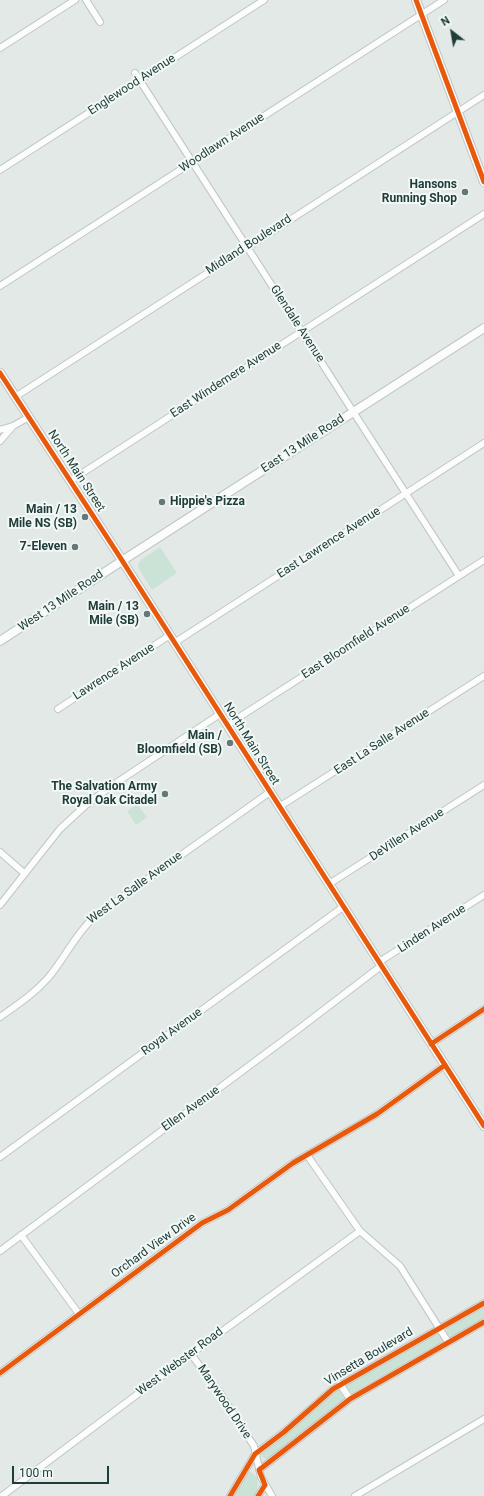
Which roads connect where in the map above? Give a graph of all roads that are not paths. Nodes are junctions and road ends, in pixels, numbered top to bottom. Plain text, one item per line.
1 (75, 0) edge
2 (86, 0) edge
3 (264, 0) edge
4 (416, 0) edge
5 (444, 0) edge
6 (421, 15) junction
7 (100, 22) dead end
8 (0, 48) edge
9 (135, 73) dead end
10 (139, 80) junction
11 (484, 95) edge
12 (458, 111) junction
13 (192, 162) junction
14 (0, 170) edge
15 (484, 182) edge
16 (484, 214) edge
17 (247, 247) junction
18 (0, 286) edge
19 (484, 328) edge
20 (301, 332) junction
21 (0, 373) edge
22 (15, 397) junction
23 (352, 412) junction
24 (29, 417) junction
25 (14, 426) junction
26 (0, 430) edge
27 (0, 441) edge
28 (484, 443) edge
29 (70, 481) junction
30 (405, 494) junction
31 (122, 560) junction
32 (484, 560) edge
33 (458, 576) junction
34 (170, 635) junction
35 (0, 641) edge
36 (174, 643) junction
37 (484, 676) edge
38 (58, 709) dead end
39 (220, 714) junction
40 (227, 725) junction
41 (484, 786) edge
42 (270, 792) junction
43 (279, 807) junction
44 (0, 852) edge
45 (24, 873) junction
46 (329, 884) junction
47 (484, 895) edge
48 (0, 905) edge
49 (343, 907) junction
50 (380, 964) junction
51 (484, 1009) edge
52 (0, 1017) edge
53 (431, 1044) junction
54 (445, 1065) junction
55 (484, 1125) edge
56 (307, 1155) junction
57 (0, 1157) edge
58 (360, 1231) junction
59 (21, 1235) junction
60 (0, 1251) edge
61 (484, 1303) edge
62 (79, 1314) junction
63 (484, 1322) edge
64 (440, 1327) junction
65 (448, 1342) junction
66 (191, 1354) junction
67 (0, 1373) edge
68 (340, 1384) junction
69 (350, 1399) junction
70 (484, 1419) edge
71 (255, 1454) junction
72 (259, 1470) junction
73 (265, 1485) junction
74 (2, 1496) edge
75 (230, 1496) edge
76 (258, 1496) edge
77 (272, 1496) edge
78 (355, 1496) edge

1 - 8 street
2 - 7 street
3 - 10 street, Englewood Avenue
4 - 6 main road
5 - 6 street, Woodlawn Avenue
6 - 12 main road
6 - 13 street, Woodlawn Avenue
9 - 10 street, Glendale Avenue
10 - 13 street, Glendale Avenue
10 - 14 street, Englewood Avenue
11 - 12 street, Midland Boulevard
12 - 15 main road
12 - 17 street, Midland Boulevard
13 - 17 street, Glendale Avenue
13 - 18 street, Woodlawn Avenue
16 - 20 street, East Windemere Avenue
17 - 20 street, Glendale Avenue
17 - 22 street, Midland Boulevard
19 - 23 main road, East 13 Mile Road
20 - 23 street, Glendale Avenue
20 - 29 street, East Windemere Avenue
21 - 22 main road, North Main Street
22 - 24 main road, North Main Street
23 - 30 street, Glendale Avenue
23 - 31 main road, East 13 Mile Road
24 - 25 street
24 - 29 main road, North Main Street
25 - 26 street
25 - 27 street
28 - 30 street, East Lawrence Avenue
29 - 31 main road, North Main Street
30 - 33 street, Glendale Avenue
30 - 36 street, East Lawrence Avenue
31 - 34 main road, North Main Street
31 - 35 main road, West 13 Mile Road
32 - 33 street, East Bloomfield Avenue
33 - 40 street, East Bloomfield Avenue
34 - 36 main road, North Main Street
34 - 38 street, Lawrence Avenue
36 - 39 main road, North Main Street
37 - 43 street, East La Salle Avenue
39 - 40 main road, North Main Street
39 - 45 street
40 - 42 main road, North Main Street
41 - 46 street, DeVillen Avenue
42 - 43 main road, North Main Street
42 - 52 street, West La Salle Avenue
43 - 46 main road, North Main Street
44 - 45 street
45 - 48 street
46 - 49 main road, North Main Street
47 - 50 street, Linden Avenue
49 - 50 main road, North Main Street
49 - 57 street, Royal Avenue
50 - 53 main road, North Main Street
50 - 59 street, Ellen Avenue
51 - 53 street
53 - 54 main road, North Main Street
54 - 55 main road, North Main Street
54 - 56 street, Orchard View Drive
56 - 58 street
56 - 62 street, Orchard View Drive
58 - 64 street
58 - 66 street, West Webster Road
59 - 60 street, Ellen Avenue
59 - 62 street
61 - 64 street, Vinsetta Boulevard
62 - 67 street, Orchard View Drive
63 - 65 street
64 - 65 street
64 - 68 street, Vinsetta Boulevard
65 - 69 street
66 - 71 street, Marywood Drive
66 - 74 street, West Webster Road
68 - 69 street, Vinsetta Boulevard
68 - 71 street, Vinsetta Boulevard
69 - 72 street
70 - 78 street
71 - 72 street, Marywood Drive
71 - 75 street, Vinsetta Boulevard
72 - 73 street, Marywood Drive
73 - 76 street
73 - 77 street, Marywood Drive

